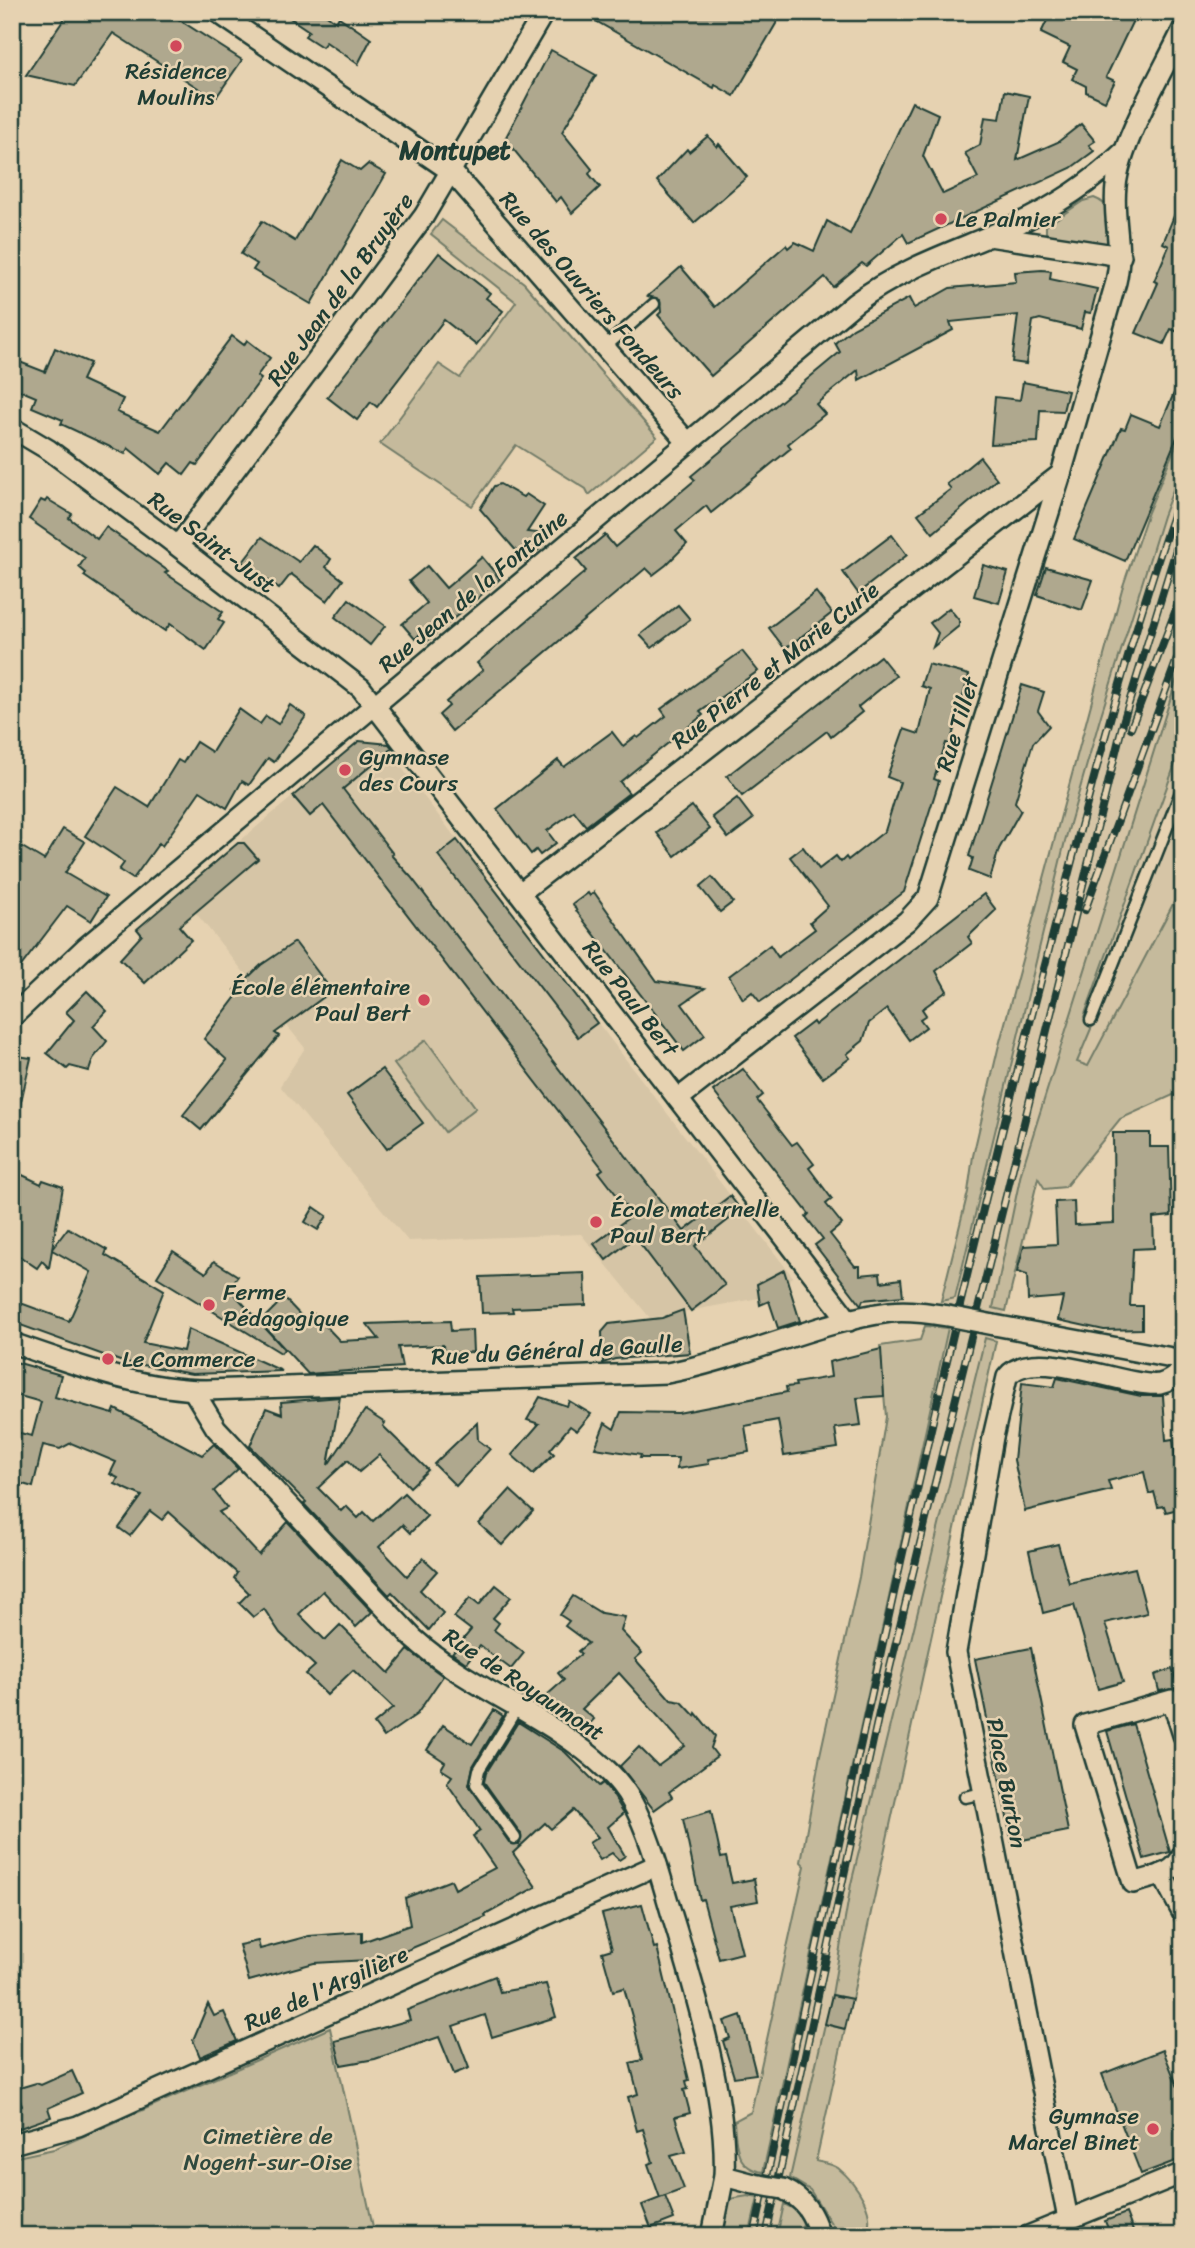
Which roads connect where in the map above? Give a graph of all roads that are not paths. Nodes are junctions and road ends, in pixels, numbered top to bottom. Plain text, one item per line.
1 (217, 12) edge
2 (544, 12) edge
3 (1183, 29) edge
4 (1122, 153) junction
5 (452, 172) junction
6 (988, 236) junction
7 (1121, 256) junction
8 (654, 304) dead end
9 (605, 347) junction
10 (12, 428) edge
11 (688, 443) junction
12 (1061, 474) junction
13 (178, 546) junction
14 (375, 705) junction
15 (1183, 787) edge
16 (520, 893) junction
17 (12, 1017) edge
18 (1091, 1020) dead end
19 (678, 1099) junction
20 (849, 1321) junction
21 (12, 1343) edge
22 (1183, 1360) edge
23 (1183, 1370) edge
24 (193, 1390) junction
25 (517, 1708) junction
26 (1183, 1735) edge
27 (515, 1838) dead end
28 (1183, 1854) edge
29 (657, 1866) junction
30 (1162, 1874) junction
31 (1183, 1914) edge
32 (12, 2144) edge
33 (1183, 2173) edge
34 (724, 2176) junction
35 (1068, 2219) junction
36 (712, 2236) edge
37 (820, 2236) edge
38 (1028, 2236) edge

1 - 5 street, Rue des Ouvriers Fondeurs
2 - 5 street, Rue Jean de la Bruyère
3 - 4 street
4 - 6 street, Rue Jean de la Fontaine
4 - 7 street
5 - 9 street, Rue des Ouvriers Fondeurs
5 - 13 street, Rue Jean de la Bruyère
6 - 7 street
6 - 11 street, Rue Jean de la Fontaine
7 - 12 street, Rue Tillet
8 - 9 lane
9 - 11 street, Rue des Ouvriers Fondeurs
10 - 13 street, Rue Saint-Just
11 - 14 street, Rue Jean de la Fontaine
12 - 16 street, Rue Pierre et Marie Curie
12 - 19 street, Rue Tillet
13 - 14 street, Rue Saint-Just
14 - 16 street, Rue Paul Bert
14 - 17 street, Rue Jean de la Fontaine
15 - 18 lane
16 - 19 street, Rue Paul Bert
19 - 20 street, Rue Paul Bert
20 - 22 street, Rue du Général de Gaulle, bridge
20 - 24 street, Rue du Général de Gaulle
21 - 24 street, Rue du Général de Gaulle
23 - 35 street, Place Burton
24 - 25 street, Rue de Royaumont
25 - 27 lane
25 - 29 street, Rue de Royaumont
26 - 30 street
28 - 30 street
29 - 32 street, Rue de l'Argilière
29 - 34 street, Rue de Royaumont
30 - 31 street
33 - 35 street
34 - 36 street, Rue de Royaumont
34 - 37 street, bridge
35 - 38 street

